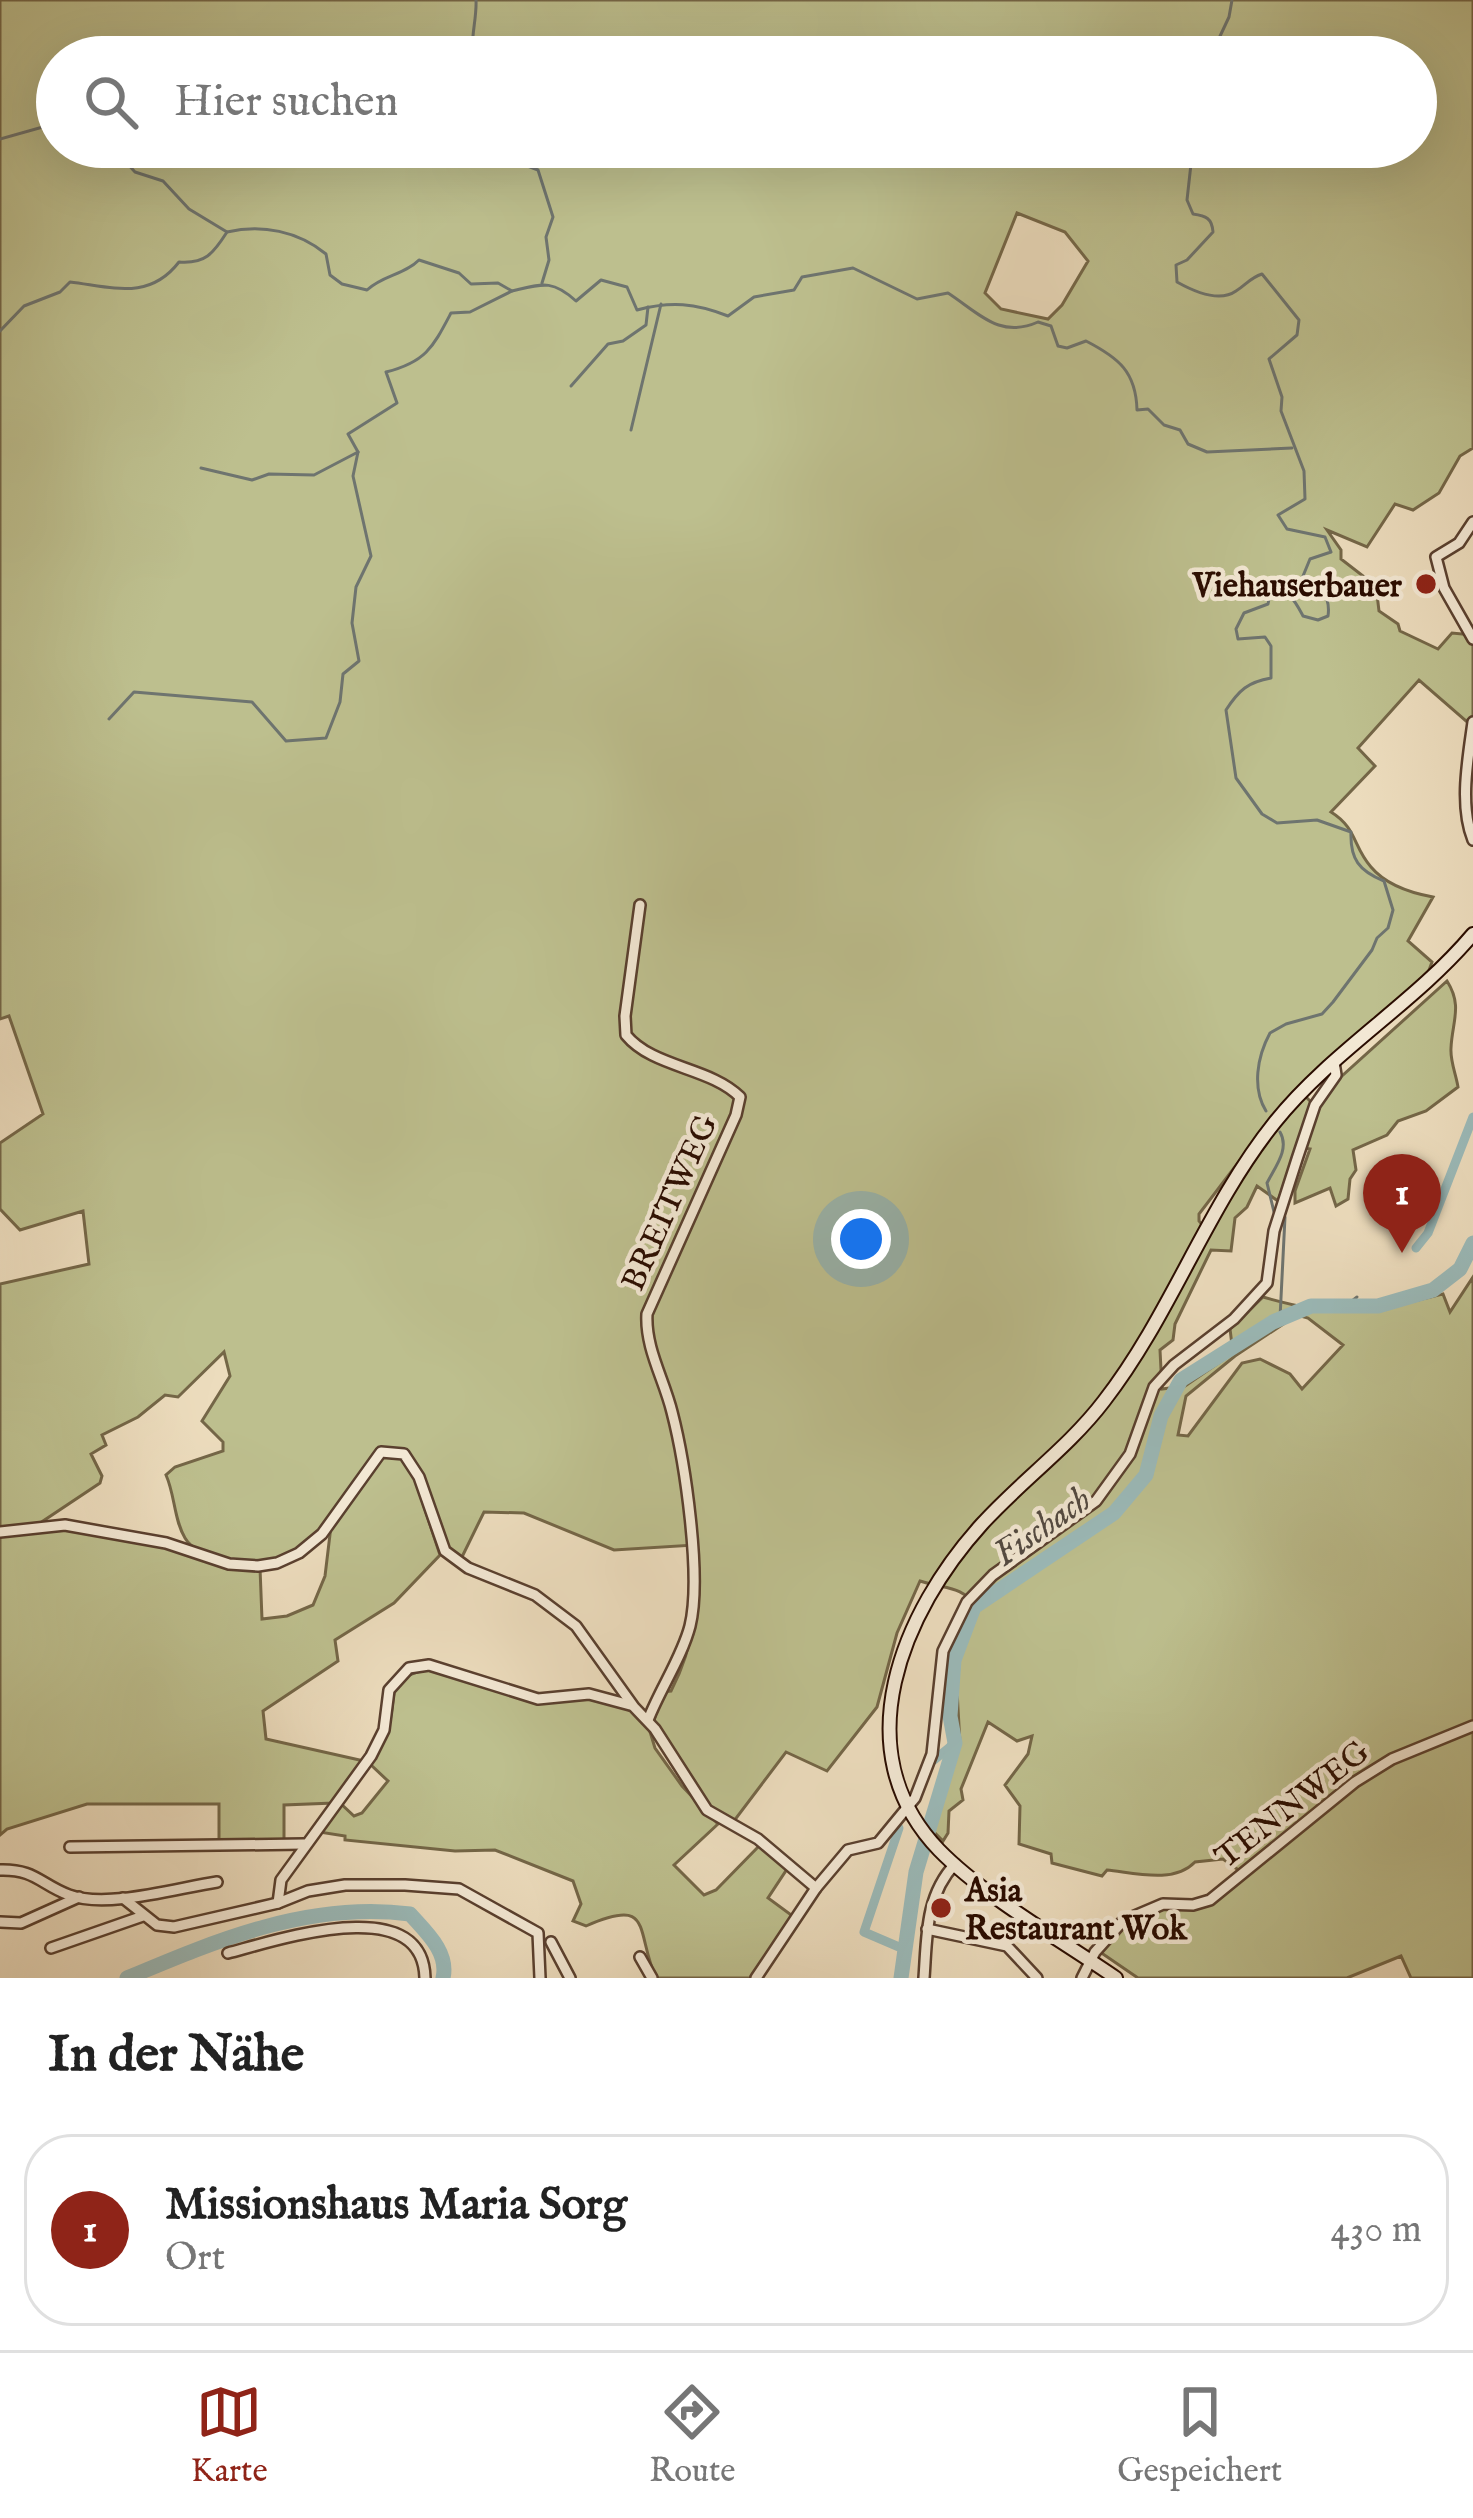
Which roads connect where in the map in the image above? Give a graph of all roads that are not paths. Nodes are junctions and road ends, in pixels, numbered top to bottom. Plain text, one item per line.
1 (1473, 523) edge
2 (1473, 639) edge
3 (1473, 722) edge
4 (1473, 840) edge
5 (640, 905) dead end
6 (1473, 934) edge
7 (1334, 1063) junction
8 (0, 1532) edge
9 (634, 1707) junction
10 (648, 1720) junction
11 (1473, 1726) edge
12 (909, 1806) junction
13 (305, 1844) junction
14 (70, 1847) dead end
15 (955, 1864) junction
16 (0, 1870) edge
17 (217, 1882) dead end
18 (816, 1888) junction
19 (79, 1897) junction
20 (123, 1898) junction
21 (278, 1903) junction
22 (143, 1916) junction
23 (0, 1922) edge
24 (928, 1929) junction
25 (551, 1942) dead end
26 (51, 1948) dead end
27 (228, 1953) dead end
28 (640, 1957) dead end
29 (1092, 1961) junction
30 (425, 1978) edge
31 (540, 1978) edge
32 (570, 1978) edge
33 (652, 1978) edge
34 (756, 1978) edge
35 (924, 1978) edge
36 (1037, 1978) edge
37 (1082, 1978) edge
38 (1116, 1978) edge

1 - 2 street
3 - 4 street
5 - 10 street, BREITWEG
6 - 7 main road
7 - 12 main road
7 - 12 street
8 - 9 street
9 - 10 street
9 - 13 street
10 - 18 street
11 - 29 street, TENNWEG
12 - 15 main road
12 - 18 street
13 - 14 street
13 - 21 street
15 - 24 street
15 - 29 main road
16 - 19 street
17 - 20 street
18 - 34 street
19 - 20 street
19 - 23 street
20 - 22 street
21 - 22 street
21 - 31 street
22 - 26 street
24 - 35 street
24 - 36 street
25 - 32 street
27 - 30 street
28 - 33 street
29 - 37 street, TENNWEG
29 - 38 main road

